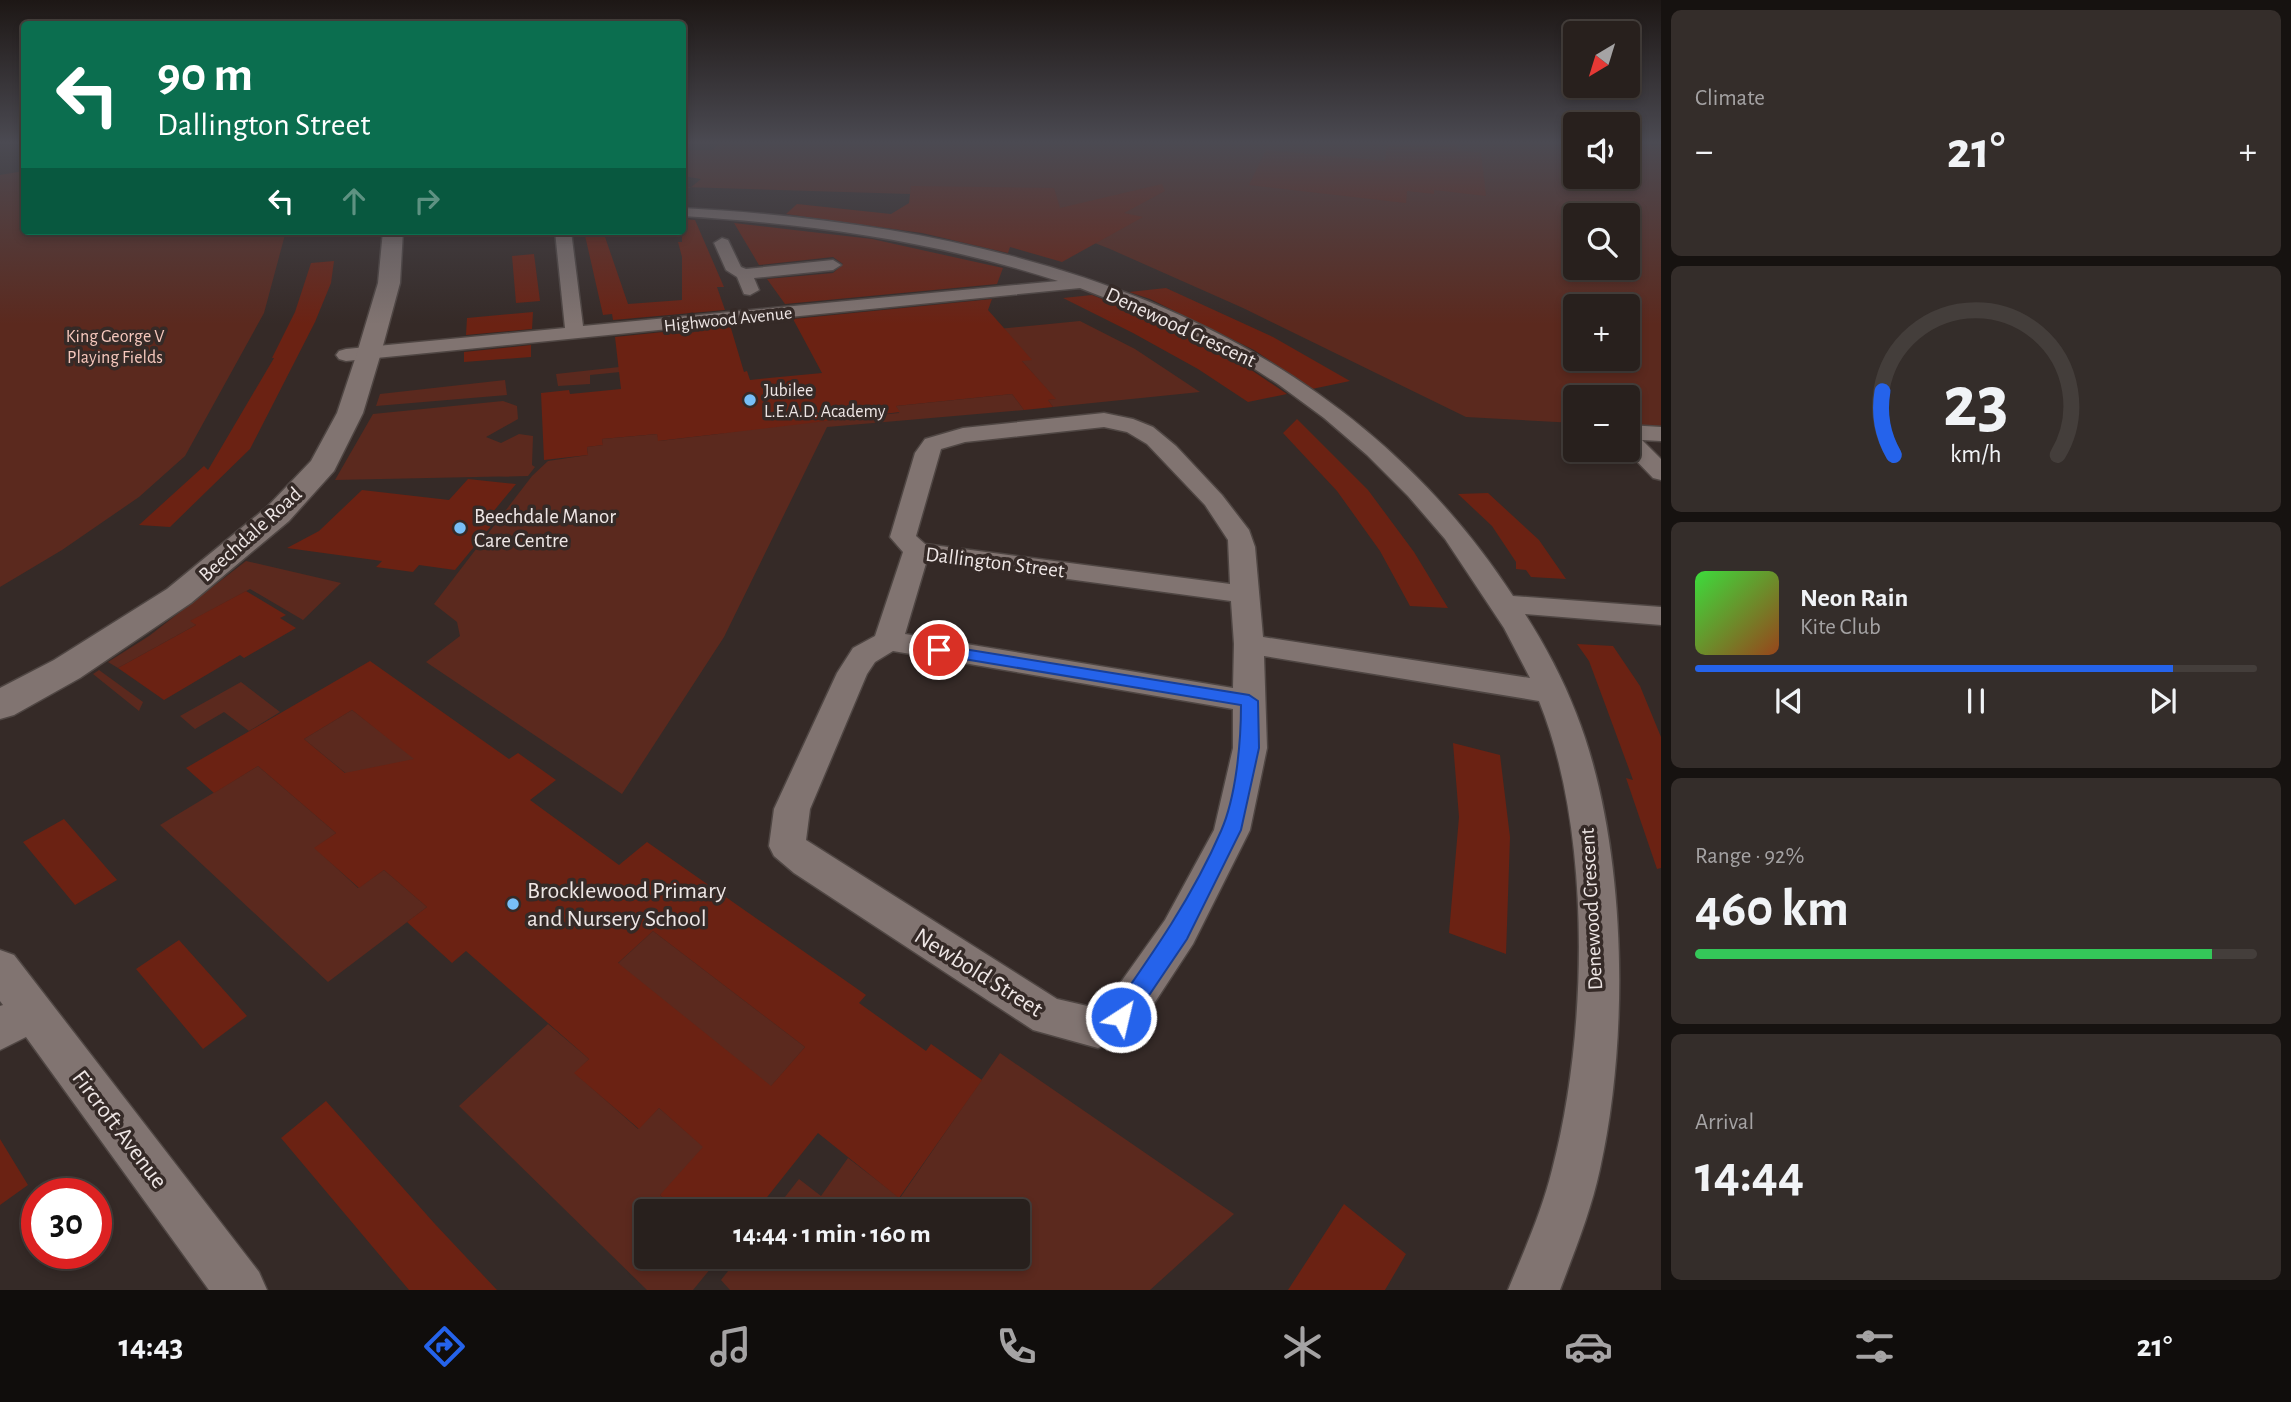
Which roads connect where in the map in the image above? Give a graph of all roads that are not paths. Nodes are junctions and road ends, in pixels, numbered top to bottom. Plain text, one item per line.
1 (686, 212) edge
2 (379, 235) edge
3 (393, 235) edge
4 (563, 235) edge
5 (722, 243) dead end
6 (833, 265) dead end
7 (744, 274) junction
8 (1087, 283) junction
9 (761, 316) junction
10 (575, 334) junction
11 (357, 354) junction
12 (1640, 433) edge
13 (1661, 434) edge
14 (1640, 451) edge
15 (1661, 473) edge
16 (916, 551) junction
17 (1244, 594) junction
18 (1504, 604) junction
19 (1661, 616) edge
20 (888, 641) junction
21 (1249, 644) junction
22 (0, 684) edge
23 (1551, 692) junction
24 (1249, 701) junction
25 (0, 705) edge
26 (0, 968) edge
27 (15, 1020) edge
28 (241, 1290) edge
29 (1534, 1290) edge

1 - 8 street, Denewood Crescent
2 - 11 street, Beechdale Road
3 - 11 street, Beechdale Road
4 - 10 street
5 - 7 street
6 - 7 street
7 - 9 street
8 - 9 street, Highwood Avenue
8 - 18 street, Denewood Crescent
9 - 10 street, Highwood Avenue
10 - 11 street, Highwood Avenue
11 - 22 street, Beechdale Road
11 - 25 street, Beechdale Road
12 - 13 street
14 - 15 street
16 - 17 street, Dallington Street
16 - 17 street
16 - 20 street, Dallington Street
17 - 21 street
18 - 19 street
18 - 23 street, Denewood Crescent
20 - 24 street
20 - 24 street, Newbold Street
21 - 23 street
21 - 24 street
23 - 29 street, Denewood Crescent
26 - 27 street, Fircroft Avenue
27 - 28 street, Fircroft Avenue

